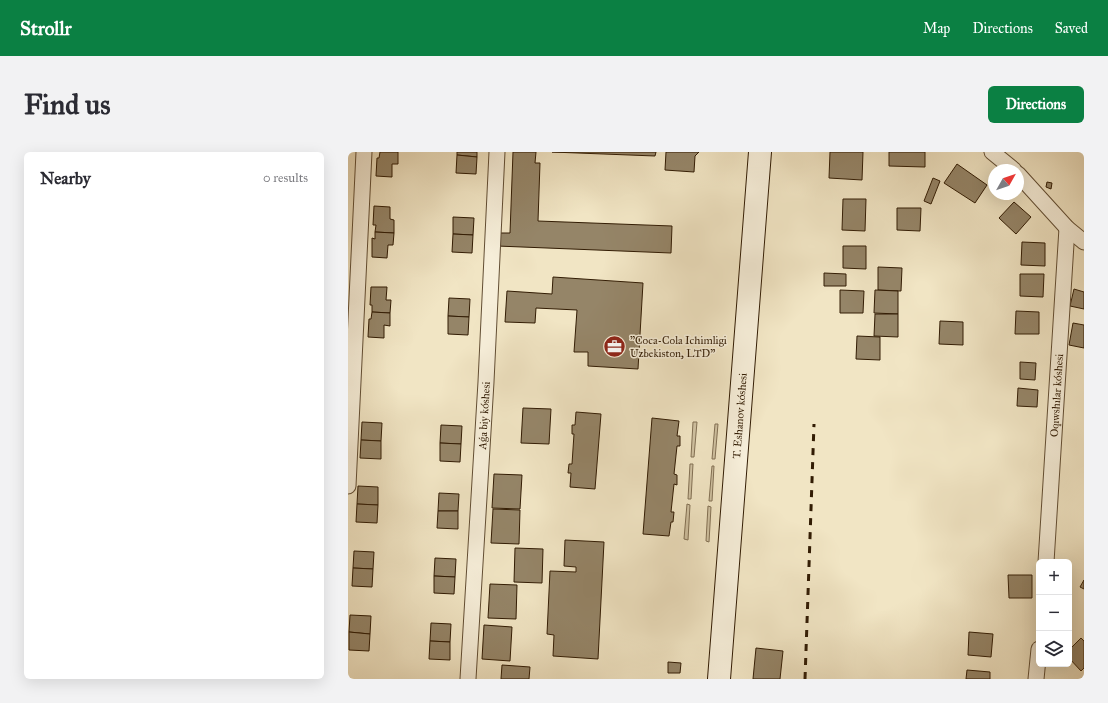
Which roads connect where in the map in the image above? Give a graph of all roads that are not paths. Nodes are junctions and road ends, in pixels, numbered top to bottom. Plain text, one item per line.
1 (364, 152) edge
2 (497, 152) edge
3 (760, 152) edge
4 (992, 152) edge
5 (1007, 164) edge
6 (1024, 180) edge
7 (1068, 228) junction
8 (1084, 242) edge
9 (348, 486) edge
10 (1046, 559) edge
11 (1037, 667) edge
12 (468, 679) edge
13 (720, 679) edge
14 (1036, 679) edge

1 - 9 street
2 - 12 street, Aǵa biy kóshesi
3 - 13 main road, T. Eshanov kóshesi
4 - 5 street
6 - 7 street
7 - 8 street
7 - 10 street, Oqıwshılar kóshesi
11 - 14 street

